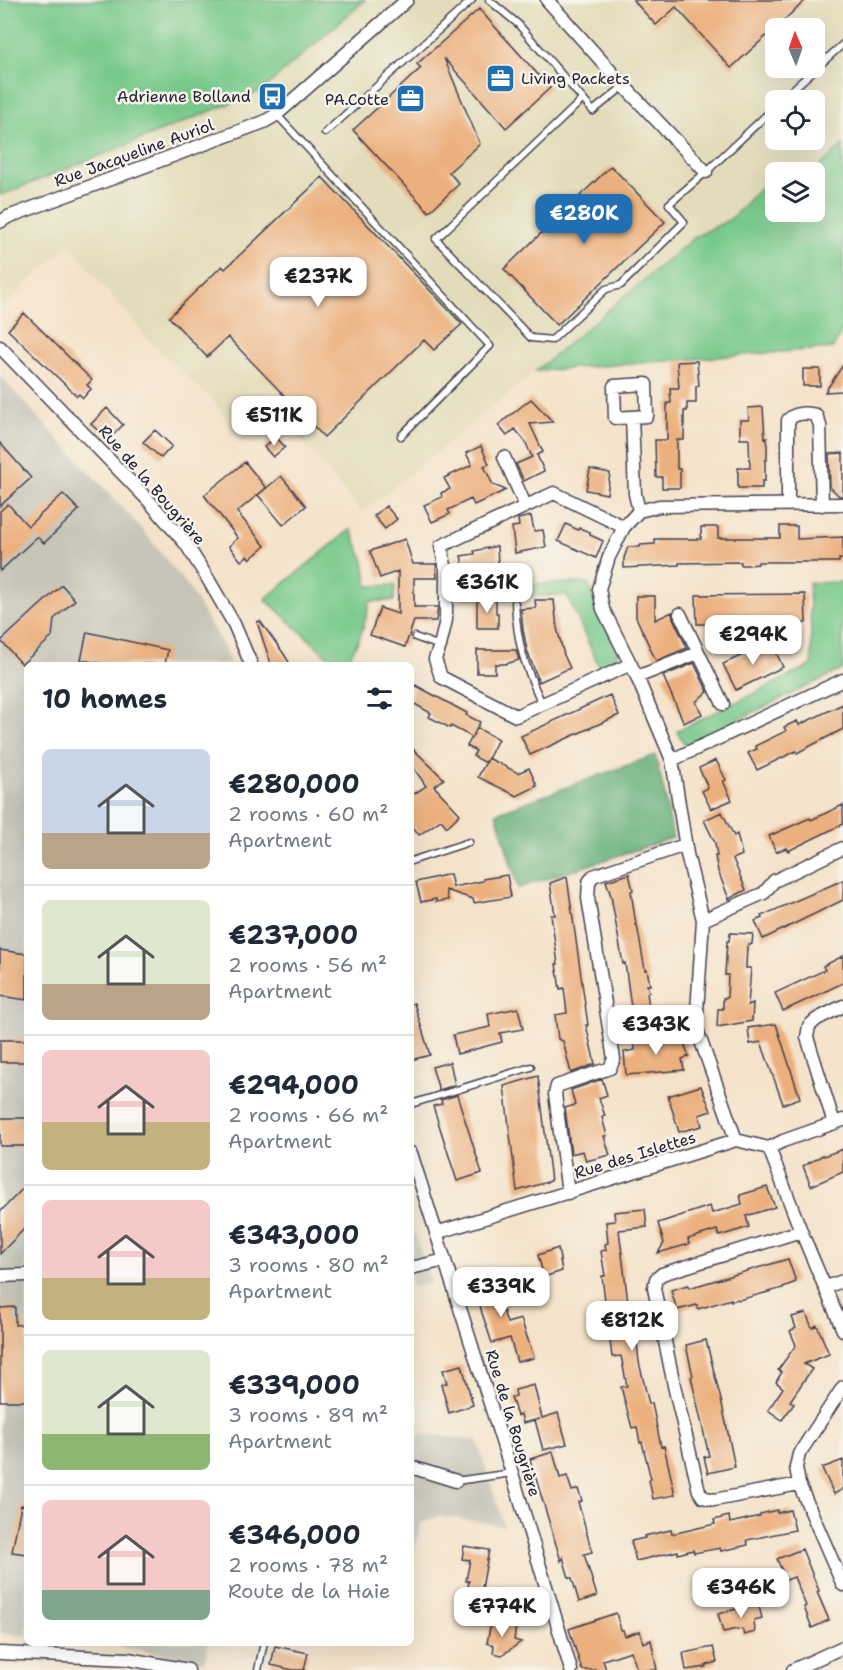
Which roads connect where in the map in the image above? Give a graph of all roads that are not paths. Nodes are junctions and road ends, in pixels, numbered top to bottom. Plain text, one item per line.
1 (406, 0) edge
2 (472, 0) edge
3 (489, 0) edge
4 (548, 0) edge
5 (843, 44) edge
6 (624, 86) junction
7 (792, 90) edge
8 (583, 99) junction
9 (276, 115) junction
10 (765, 116) edge
11 (325, 133) dead end
12 (706, 172) junction
13 (3, 220) edge
14 (0, 347) edge
15 (632, 417) dead end
16 (401, 436) dead end
17 (504, 457) dead end
18 (843, 504) edge
19 (525, 505) junction
20 (788, 505) junction
21 (822, 505) junction
22 (639, 511) junction
23 (624, 528) junction
24 (515, 603) dead end
25 (680, 614) dead end
26 (415, 637) dead end
27 (440, 646) junction
28 (698, 652) junction
29 (250, 662) edge
30 (631, 664) junction
31 (637, 677) junction
32 (843, 680) edge
33 (542, 704) junction
34 (723, 704) dead end
35 (672, 760) junction
36 (469, 842) dead end
37 (685, 845) junction
38 (843, 848) edge
39 (414, 860) edge
40 (703, 920) junction
41 (843, 1006) edge
42 (696, 1027) junction
43 (610, 1032) junction
44 (531, 1067) dead end
45 (414, 1103) edge
46 (838, 1122) edge
47 (736, 1140) junction
48 (769, 1148) junction
49 (414, 1163) edge
50 (568, 1193) junction
51 (801, 1231) junction
52 (435, 1233) junction
53 (445, 1260) junction
54 (414, 1267) edge
55 (24, 1275) edge
56 (0, 1276) edge
57 (843, 1281) edge
58 (825, 1287) junction
59 (843, 1330) edge
60 (843, 1388) edge
61 (414, 1468) edge
62 (512, 1473) junction
63 (456, 1481) joint
64 (799, 1484) junction
65 (843, 1584) edge
66 (263, 1646) edge
67 (843, 1647) edge
68 (0, 1653) edge
69 (188, 1670) edge
70 (258, 1670) edge
71 (571, 1670) edge
72 (793, 1670) edge

1 - 9 street, Rue Jacqueline Auriol
2 - 11 lane
3 - 8 lane
4 - 6 street
5 - 7 lane
6 - 8 lane
6 - 12 street
8 - 12 lane
9 - 13 street, Rue Jacqueline Auriol
9 - 16 lane
10 - 12 lane
14 - 29 street, Rue de la Bougrière
15 - 22 street
17 - 19 street
18 - 21 street
19 - 23 street
19 - 27 street
20 - 21 street
20 - 21 street
20 - 22 street
22 - 23 street
23 - 30 street
24 - 33 lane
25 - 28 street
26 - 27 lane
27 - 33 street
28 - 31 street
28 - 34 street
30 - 31 street
30 - 33 street
31 - 35 street
32 - 35 street
35 - 37 street
36 - 39 lane
37 - 40 street
37 - 43 street
38 - 40 street
40 - 42 street
41 - 46 street
42 - 43 street
42 - 47 street
43 - 50 street
44 - 45 lane
46 - 48 street
47 - 48 street
47 - 50 street, Rue des Islettes
48 - 51 street
49 - 52 street, Rue de la Bougrière
50 - 52 street, Rue des Islettes
51 - 58 street
51 - 64 street
52 - 53 street, Rue de la Bougrière
53 - 54 street
53 - 62 street, Rue de la Bougrière
55 - 56 street
57 - 58 street
58 - 59 street
60 - 64 street
61 - 63 street
62 - 63 lane
62 - 71 street, Rue de la Bougrière
64 - 65 street
66 - 70 lane
67 - 72 street
68 - 69 street

